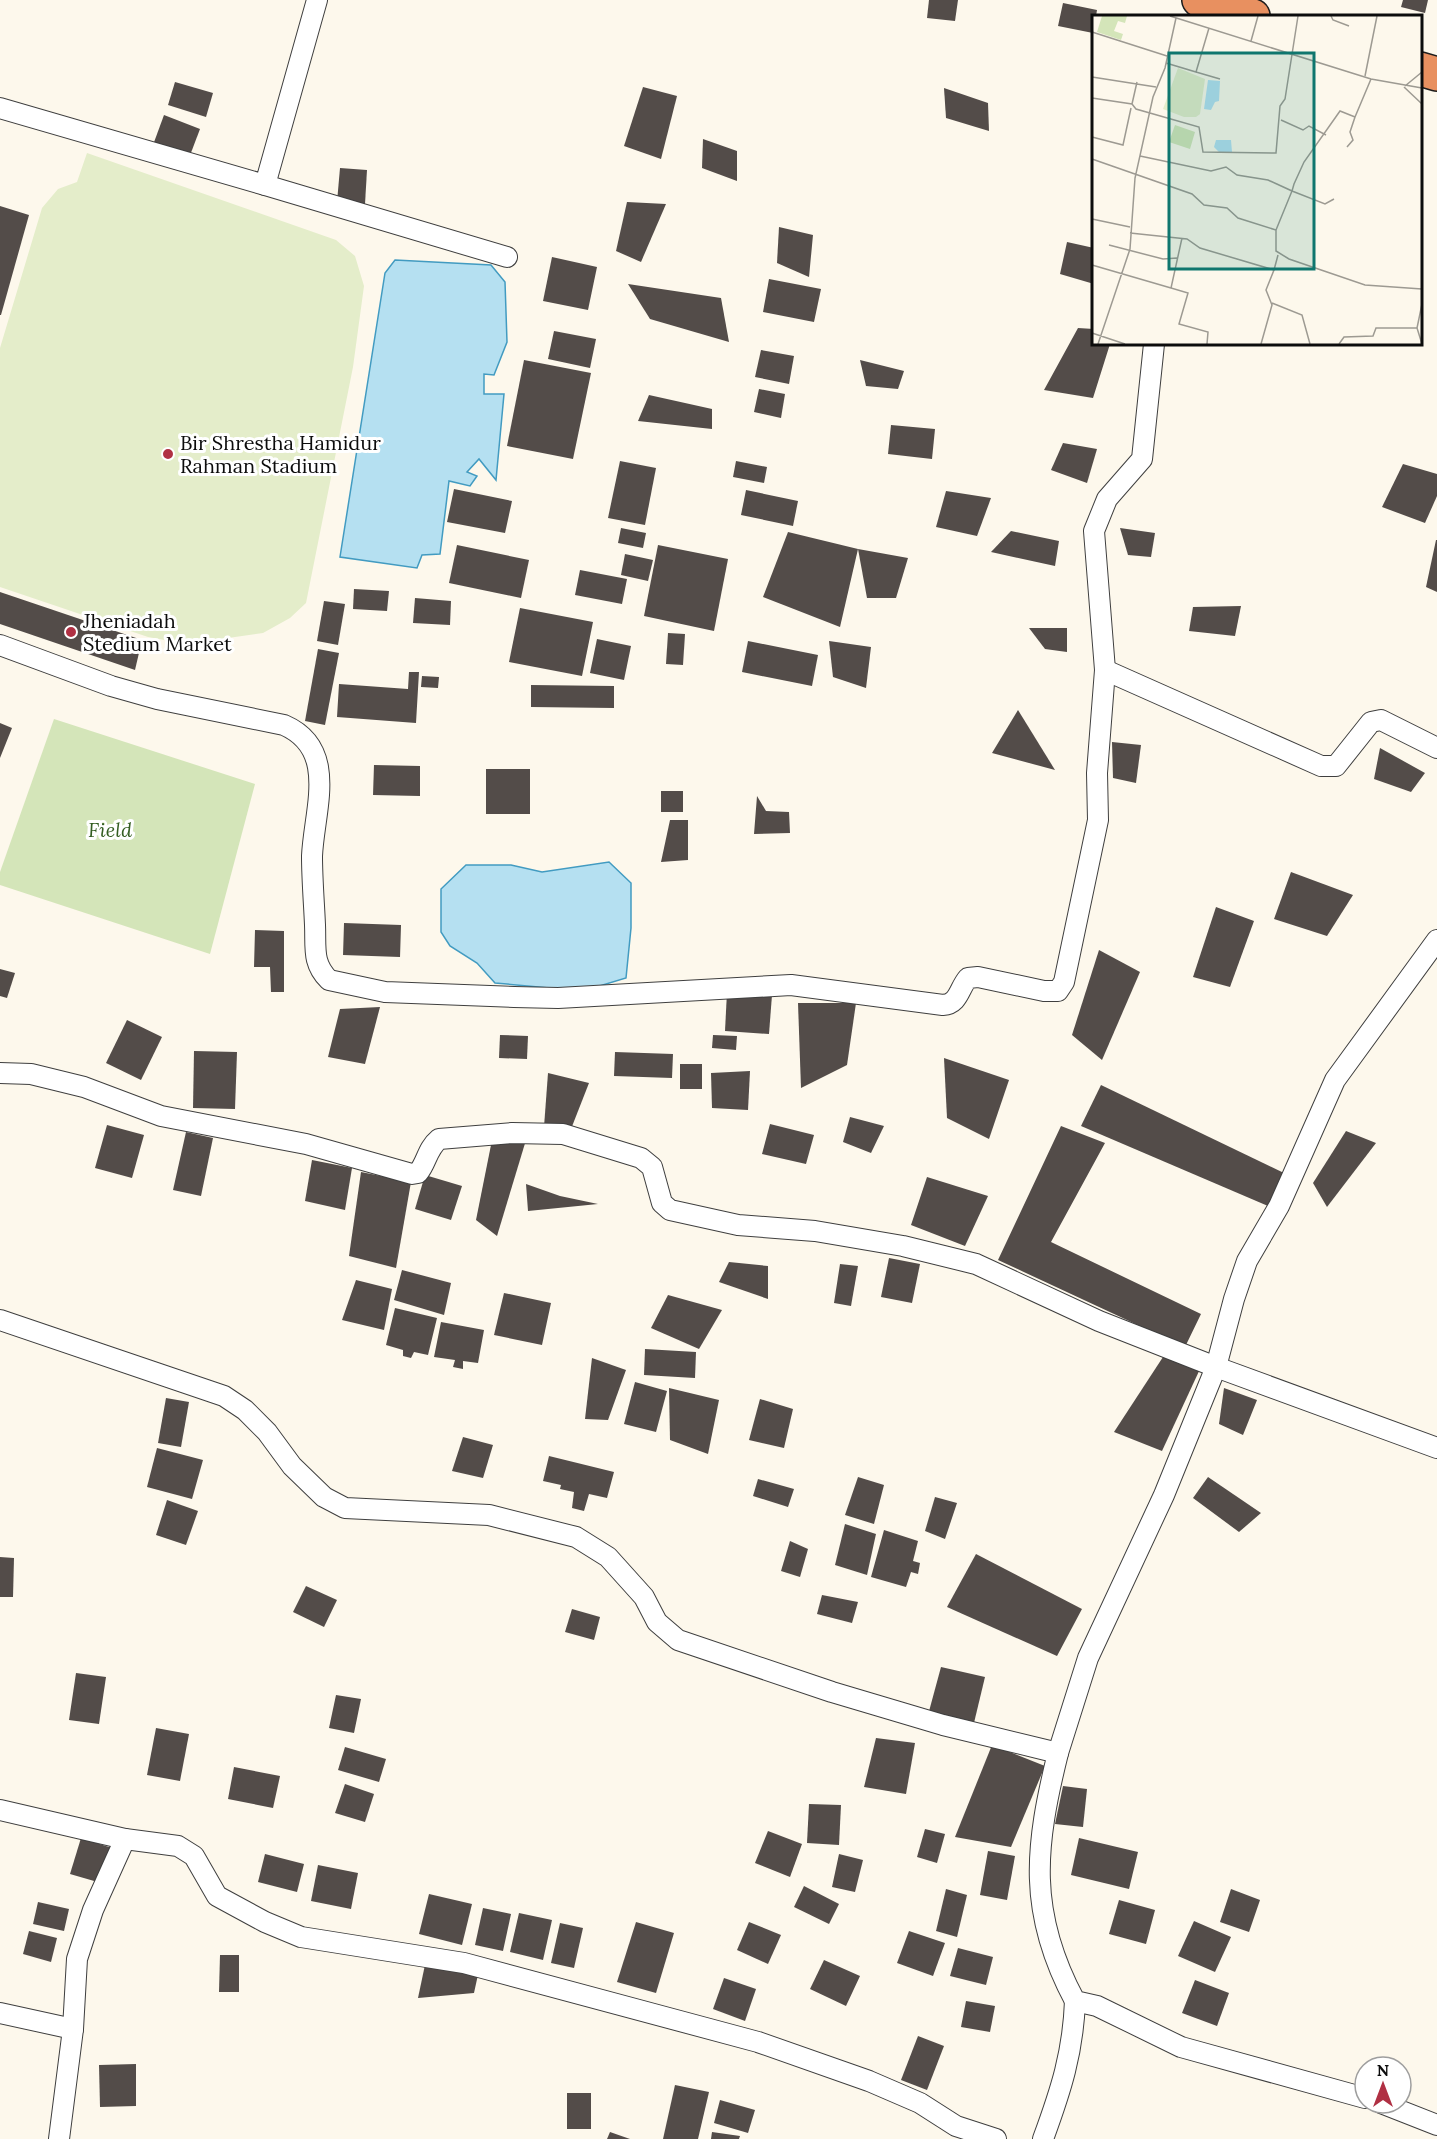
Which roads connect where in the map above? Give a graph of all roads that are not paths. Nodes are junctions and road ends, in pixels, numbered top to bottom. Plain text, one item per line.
1 (317, 0) edge
2 (1422, 70) edge
3 (1437, 74) edge
4 (0, 108) edge
5 (265, 185) junction
6 (507, 257) dead end
7 (1154, 345) edge
8 (0, 645) edge
9 (1105, 670) junction
10 (1437, 748) edge
11 (1437, 940) edge
12 (0, 1072) edge
13 (0, 1320) edge
14 (1216, 1367) junction
15 (1437, 1448) edge
16 (1058, 1753) junction
17 (0, 1810) edge
18 (125, 1839) junction
19 (1075, 2001) junction
20 (0, 2013) edge
21 (73, 2029) junction
22 (1353, 2095) edge
23 (1413, 2115) edge
24 (1437, 2124) edge
25 (58, 2139) edge
26 (996, 2139) edge
27 (1043, 2139) edge

1 - 5 street
2 - 3 highway
4 - 5 street
5 - 6 street
7 - 9 street
8 - 9 street
9 - 10 street
11 - 14 street
12 - 14 street
13 - 16 street
14 - 15 street
14 - 16 street
16 - 19 street
17 - 18 street
18 - 21 street
18 - 26 street
19 - 22 street
19 - 27 street
20 - 21 street
21 - 25 street
23 - 24 street

